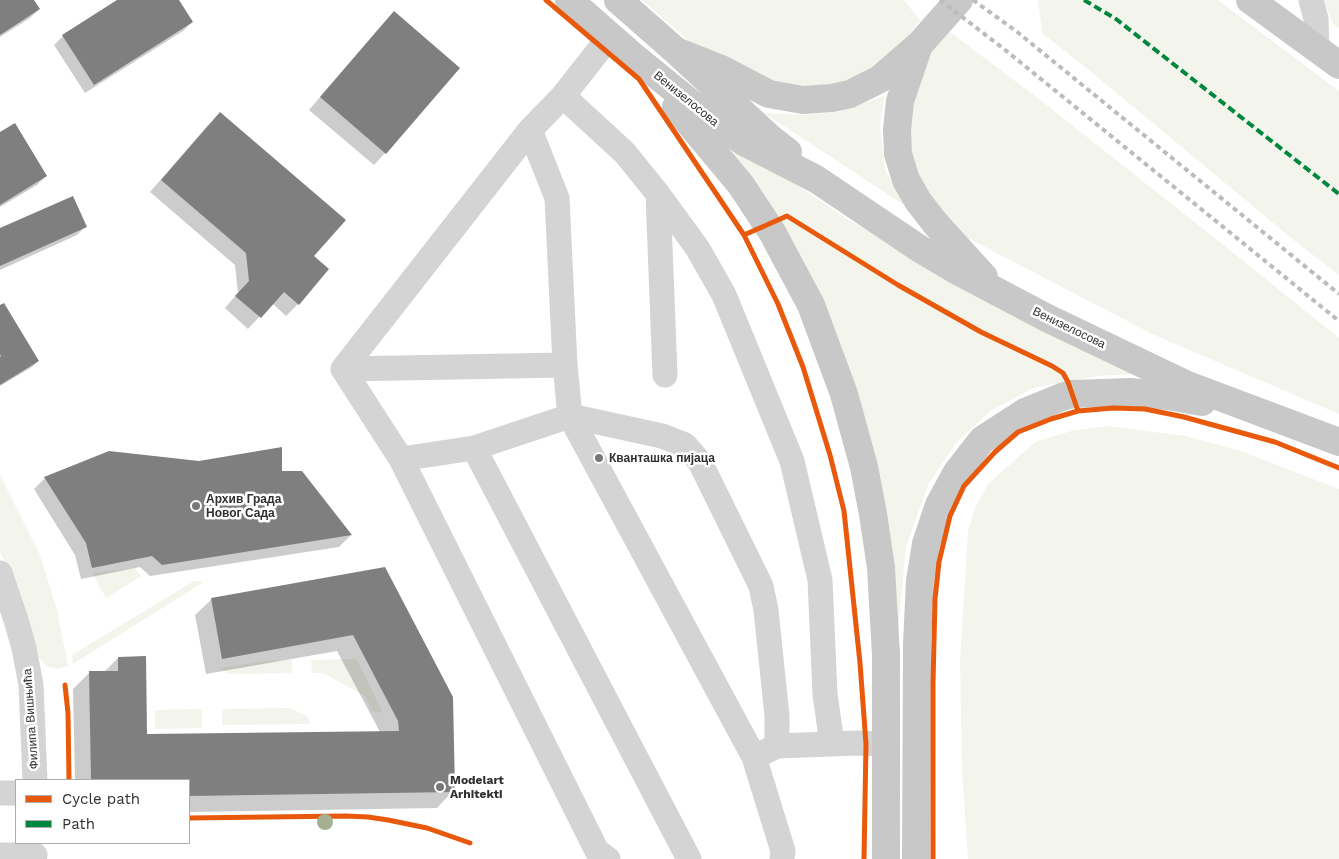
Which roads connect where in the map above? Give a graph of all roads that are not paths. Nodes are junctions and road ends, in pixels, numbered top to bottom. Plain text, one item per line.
1 (569, 0) edge
2 (618, 0) edge
3 (959, 0) edge
4 (1311, 0) edge
5 (1260, 3) edge
6 (610, 36) junction
7 (920, 44) junction
8 (1317, 49) junction
9 (676, 51) junction
10 (633, 56) junction
11 (1339, 65) edge
12 (563, 96) junction
13 (530, 130) junction
14 (816, 179) junction
15 (658, 194) junction
16 (998, 292) junction
17 (565, 365) junction
18 (343, 368) junction
19 (665, 375) dead end
20 (1260, 412) junction
21 (570, 416) junction
22 (1339, 442) edge
23 (474, 448) junction
24 (401, 460) junction
25 (0, 573) edge
26 (832, 744) junction
27 (887, 744) junction
28 (777, 746) junction
29 (754, 757) junction
30 (35, 779) edge
31 (0, 793) edge
32 (15, 793) edge
33 (35, 852) edge
34 (0, 855) edge
35 (780, 856) edge
36 (608, 859) edge
37 (689, 859) edge
38 (886, 859) edge
39 (916, 859) edge

1 - 6 main road, Венизелосова
2 - 9 main road, Венизелосова
3 - 7 main road
4 - 8 street
5 - 8 main road
6 - 10 main road, Венизелосова
6 - 12 street
7 - 9 main road
7 - 16 main road
8 - 11 main road
9 - 14 main road, Венизелосова
10 - 14 main road, Венизелосова
10 - 27 main road
12 - 13 street
12 - 15 street
13 - 17 street
13 - 18 street
14 - 16 main road, Венизелосова
15 - 19 street
15 - 26 street
16 - 20 main road, Венизелосова
17 - 18 street
17 - 21 street
18 - 24 street
20 - 22 main road, Венизелосова
20 - 39 main road
21 - 23 street
21 - 28 street
21 - 29 street
23 - 24 street
23 - 37 street
24 - 36 street
25 - 30 street, Филипа Вишњића
26 - 27 street
26 - 28 street
27 - 38 main road
28 - 29 street
29 - 35 street
31 - 32 street
33 - 34 street

